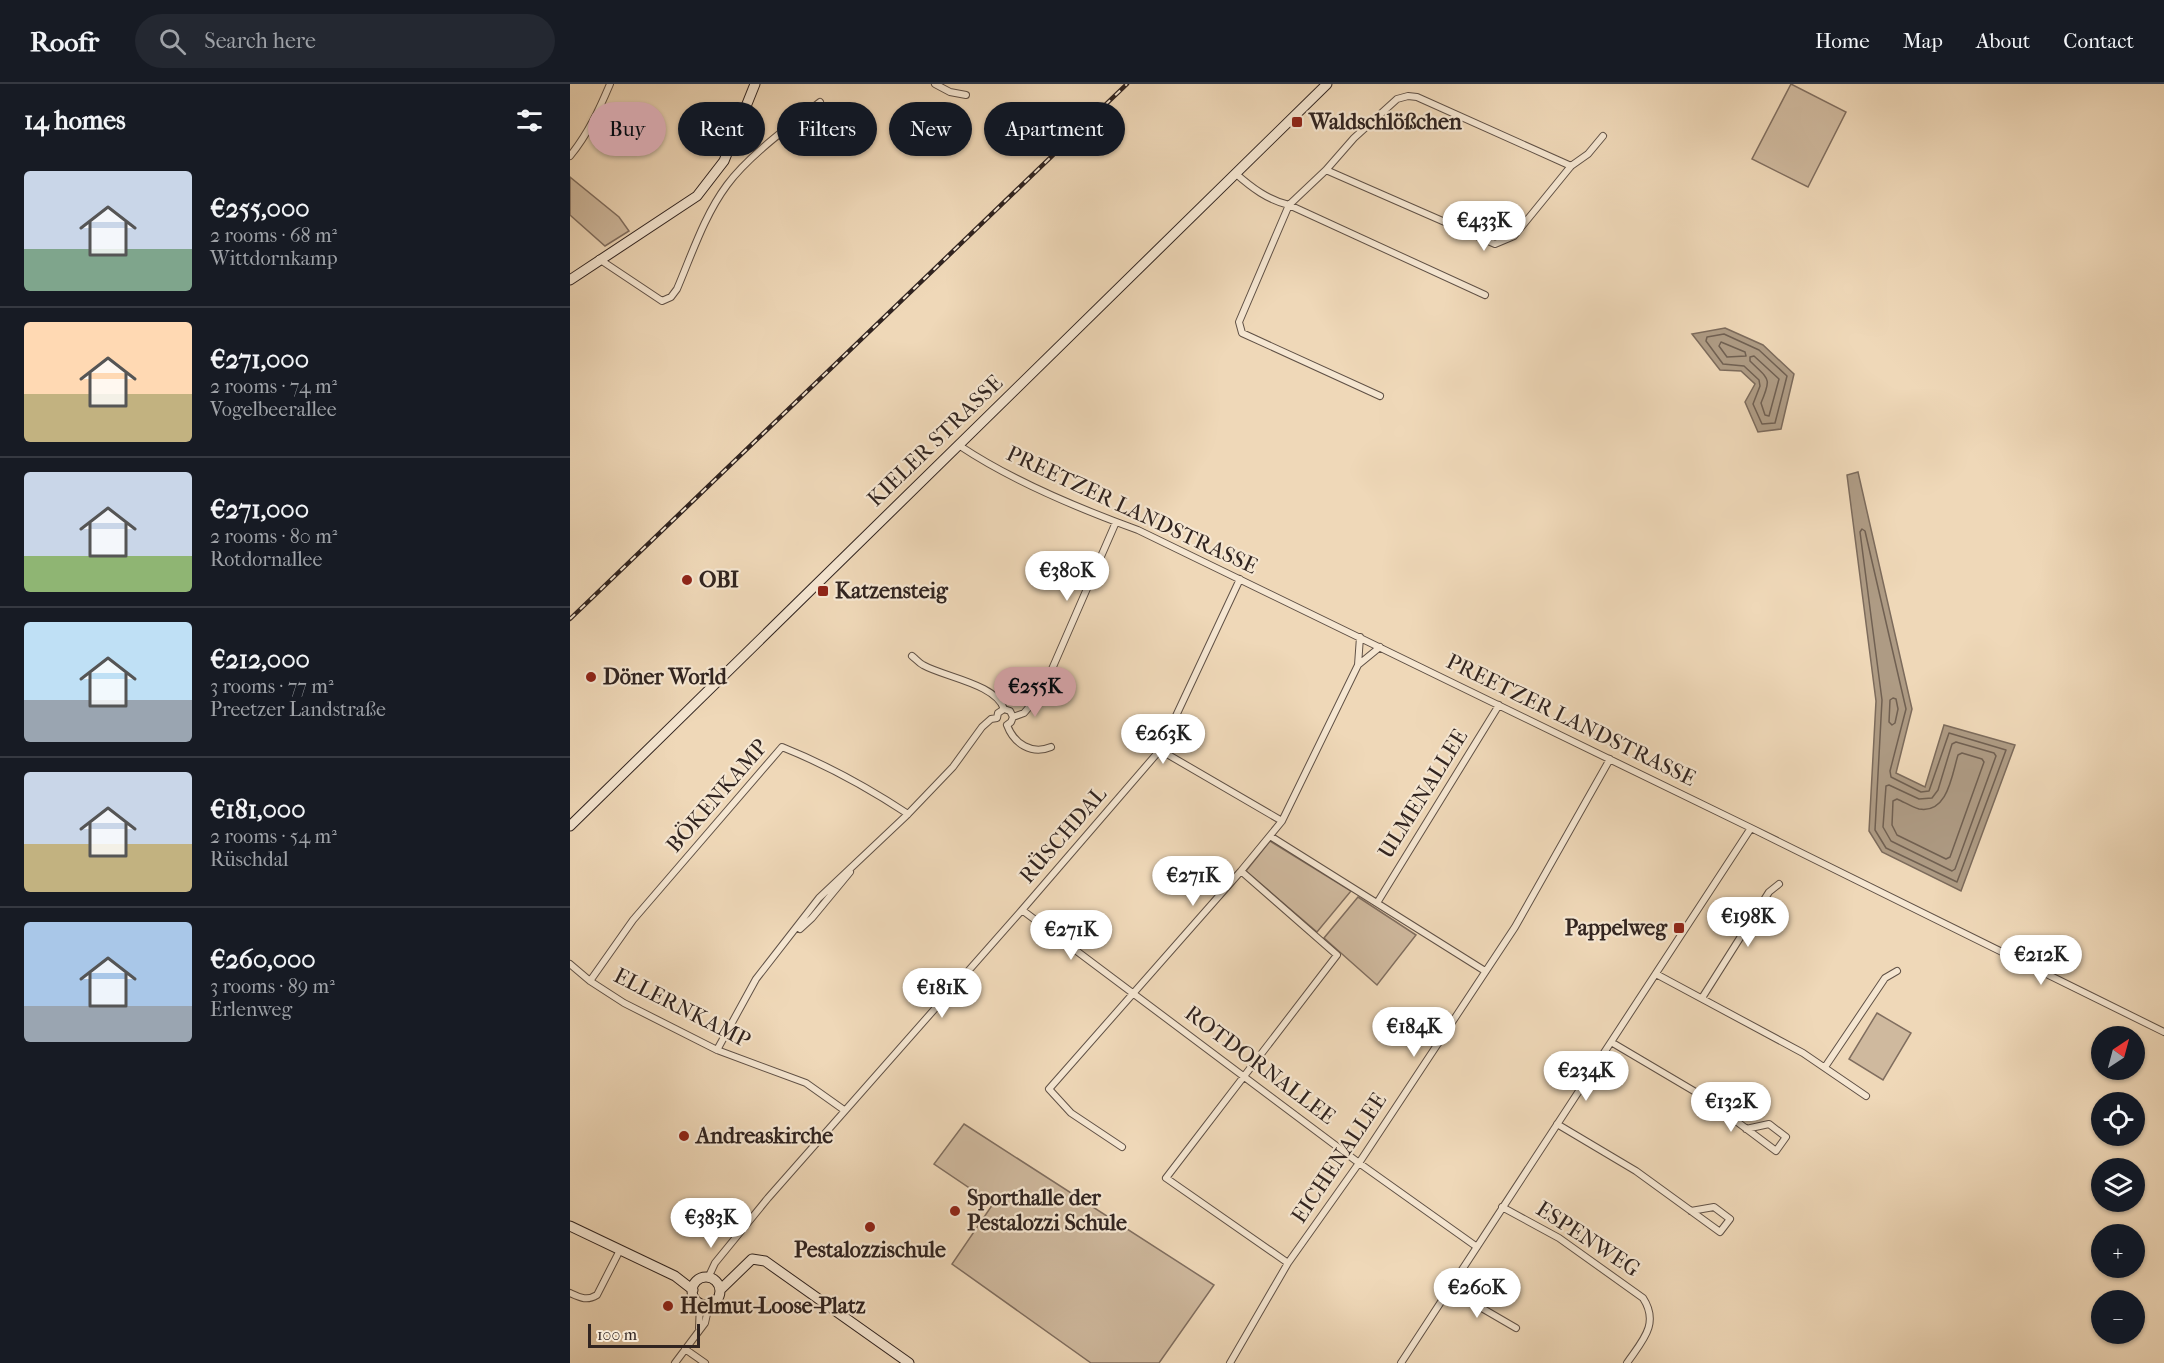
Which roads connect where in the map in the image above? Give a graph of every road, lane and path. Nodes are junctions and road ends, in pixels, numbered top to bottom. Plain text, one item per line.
1 (610, 84) edge
2 (755, 84) edge
3 (935, 84) edge
4 (1327, 84) edge
5 (966, 94) dead end
6 (1604, 136) dead end
7 (777, 138) edge
8 (570, 156) edge
9 (1570, 166) junction
10 (1326, 170) junction
11 (1235, 173) junction
12 (1289, 205) junction
13 (599, 259) junction
14 (570, 280) edge
15 (1485, 295) dead end
16 (1380, 396) dead end
17 (960, 446) junction
18 (1116, 522) junction
19 (1240, 579) junction
20 (1360, 637) junction
21 (1380, 647) junction
22 (912, 656) dead end
23 (1358, 665) junction
24 (1499, 705) junction
25 (1004, 710) junction
26 (1013, 717) junction
27 (997, 718) junction
28 (1007, 725) junction
29 (1052, 747) dead end
30 (1160, 750) junction
31 (1610, 759) junction
32 (908, 814) junction
33 (1282, 821) junction
34 (570, 826) edge
35 (1751, 828) junction
36 (1270, 836) junction
37 (1241, 871) junction
38 (1779, 884) dead end
39 (1377, 903) junction
40 (1022, 910) junction
41 (570, 964) edge
42 (1485, 971) junction
43 (1897, 971) dead end
44 (1656, 974) junction
45 (590, 981) junction
46 (1133, 993) junction
47 (1702, 998) junction
48 (2164, 1032) edge
49 (1611, 1042) junction
50 (717, 1050) junction
51 (1825, 1067) junction
52 (1244, 1076) junction
53 (1866, 1096) dead end
54 (844, 1110) junction
55 (1557, 1124) junction
56 (1746, 1129) junction
57 (1122, 1147) dead end
58 (1359, 1163) junction
59 (1502, 1207) junction
60 (1691, 1211) junction
61 (570, 1226) edge
62 (1477, 1247) junction
63 (620, 1250) junction
64 (1288, 1263) junction
65 (675, 1276) junction
66 (698, 1280) junction
67 (715, 1283) junction
68 (1449, 1289) junction
69 (693, 1290) junction
70 (570, 1293) edge
71 (704, 1304) junction
72 (1516, 1328) dead end
73 (685, 1349) junction
74 (675, 1363) edge
75 (705, 1363) edge
76 (909, 1363) edge
77 (1230, 1363) edge
78 (1401, 1363) edge
79 (1627, 1363) edge

1 - 8 street
2 - 13 main road
3 - 5 street
4 - 11 main road, KIELER STRASSE
6 - 9 street
7 - 13 street
9 - 10 street
9 - 10 street
10 - 12 street
11 - 12 street
11 - 17 main road, KIELER STRASSE
12 - 15 street
12 - 16 street
13 - 14 main road
17 - 18 street, PREETZER LANDSTRASSE
17 - 34 main road, KIELER STRASSE
18 - 19 street, PREETZER LANDSTRASSE
18 - 26 street
19 - 20 street, PREETZER LANDSTRASSE
19 - 30 street, RÜSCHDAL
20 - 21 street, PREETZER LANDSTRASSE
20 - 23 street
21 - 23 street
21 - 24 street, PREETZER LANDSTRASSE
22 - 25 street
23 - 33 street
24 - 31 street, PREETZER LANDSTRASSE
24 - 39 street, ULMENALLEE
25 - 26 street
25 - 27 street
26 - 28 street
27 - 28 street
27 - 32 street
28 - 29 street
30 - 33 street
30 - 40 street, RÜSCHDAL
31 - 35 street, PREETZER LANDSTRASSE
31 - 42 street, EICHENALLEE
32 - 45 street, BÖKENKAMP
32 - 50 street
33 - 36 street
35 - 44 street
35 - 48 street, PREETZER LANDSTRASSE
36 - 37 street
36 - 39 street
37 - 46 street
37 - 52 street
38 - 47 street
39 - 42 street
40 - 46 street, ROTDORNALLEE
40 - 54 street, RÜSCHDAL
41 - 45 street, ELLERNKAMP
42 - 58 street, EICHENALLEE
43 - 51 street
44 - 47 street
44 - 49 street
45 - 50 street, ELLERNKAMP
46 - 52 street, ROTDORNALLEE
46 - 57 street
47 - 51 street
49 - 55 street
49 - 56 street
50 - 54 street, ELLERNKAMP
51 - 53 street
52 - 58 street, ROTDORNALLEE
52 - 64 street
54 - 67 street, RÜSCHDAL
55 - 59 street
55 - 60 street
56 - 56 street
58 - 62 street, ROTDORNALLEE
58 - 64 street, EICHENALLEE
59 - 62 street
59 - 79 street, ESPENWEG
60 - 60 street
61 - 63 main road
62 - 68 street
63 - 65 main road
63 - 70 street
64 - 77 street, EICHENALLEE
65 - 66 main road
65 - 69 main road
66 - 67 main road
66 - 69 main road
67 - 71 main road
67 - 76 main road
68 - 72 street
68 - 78 street
69 - 71 main road
71 - 73 street
73 - 74 street
73 - 75 street

